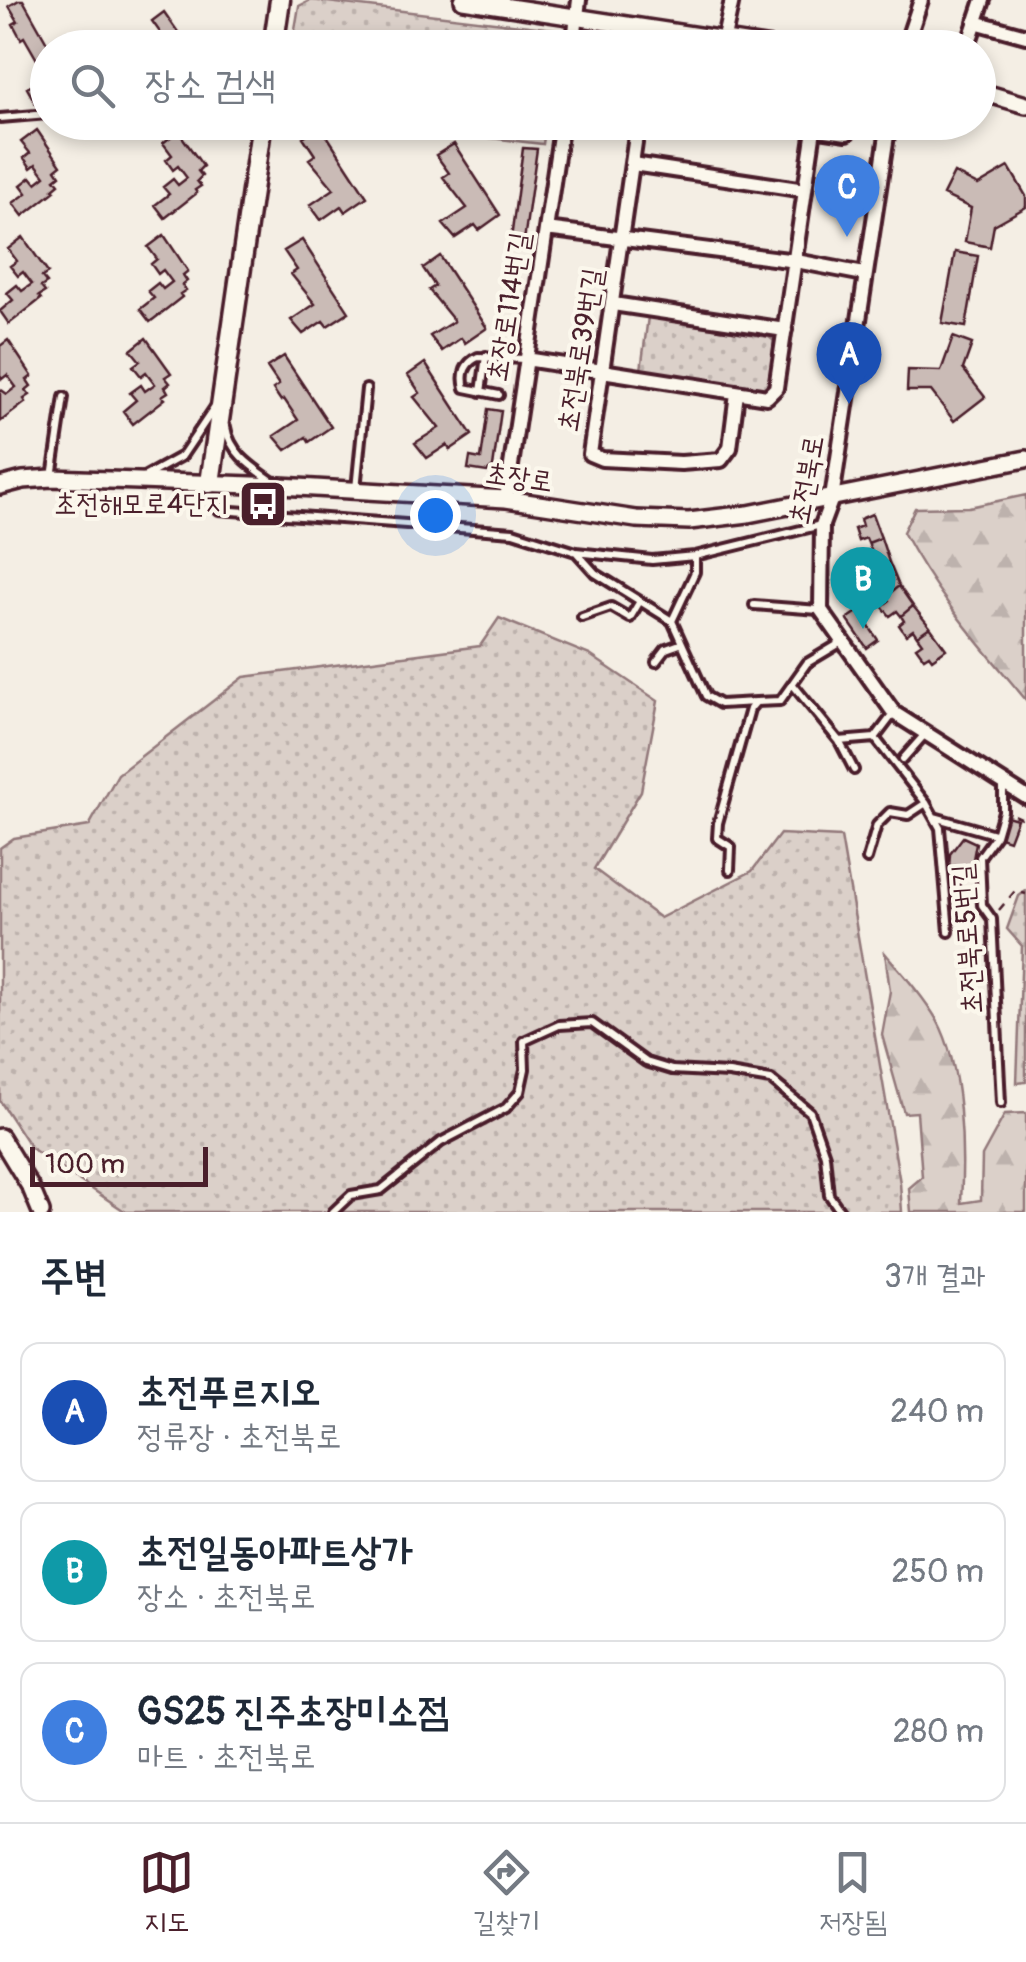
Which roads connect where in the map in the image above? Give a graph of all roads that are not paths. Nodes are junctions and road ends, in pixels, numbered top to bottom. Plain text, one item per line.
1 (280, 0) edge
2 (464, 0) edge
3 (732, 0) edge
4 (921, 0) edge
5 (982, 0) edge
6 (579, 8) edge
7 (975, 22) junction
8 (276, 30) edge
9 (685, 30) edge
10 (726, 30) edge
11 (910, 30) edge
12 (973, 30) edge
13 (1026, 36) edge
14 (996, 96) edge
15 (1026, 105) edge
16 (30, 116) edge
17 (0, 118) edge
18 (259, 140) edge
19 (559, 140) edge
20 (636, 140) edge
21 (812, 140) edge
22 (886, 140) edge
23 (633, 164) junction
24 (805, 190) junction
25 (546, 229) junction
26 (623, 240) junction
27 (796, 261) junction
28 (864, 274) junction
29 (613, 304) junction
30 (785, 330) junction
31 (486, 356) junction
32 (526, 359) junction
33 (604, 372) junction
34 (366, 390) dead end
35 (480, 392) junction
36 (738, 393) junction
37 (499, 396) dead end
38 (64, 398) dead end
39 (221, 398) junction
40 (1026, 459) edge
41 (52, 478) junction
42 (136, 480) junction
43 (210, 483) junction
44 (0, 486) edge
45 (280, 486) junction
46 (356, 490) junction
47 (832, 498) junction
48 (506, 499) junction
49 (219, 510) dead end
50 (822, 525) junction
51 (576, 552) junction
52 (695, 556) junction
53 (640, 601) junction
54 (754, 605) dead end
55 (820, 610) junction
56 (582, 617) dead end
57 (672, 621) junction
58 (843, 641) junction
59 (680, 644) junction
60 (656, 662) dead end
61 (794, 686) junction
62 (756, 702) junction
63 (894, 712) junction
64 (927, 732) junction
65 (875, 738) junction
66 (839, 741) junction
67 (903, 759) dead end
68 (854, 770) dead end
69 (1003, 780) junction
70 (1026, 797) edge
71 (926, 803) junction
72 (934, 817) junction
73 (996, 835) junction
74 (867, 859) dead end
75 (730, 870) dead end
76 (949, 932) dead end
77 (1001, 1103) dead end
78 (0, 1136) edge
79 (41, 1212) edge
80 (334, 1212) edge
81 (841, 1212) edge

1 - 8 main road
2 - 6 street
3 - 10 street
4 - 11 street
5 - 7 street
6 - 9 street
7 - 12 street
7 - 13 street
14 - 15 street
16 - 17 lane
18 - 39 main road
19 - 25 street, 초장로114번길
20 - 23 street, 초전북로39번길
21 - 24 street
22 - 28 street, 초전북로
23 - 24 street
23 - 26 street, 초전북로39번길
24 - 27 street
25 - 26 street, 초전북로39번길
25 - 32 street, 초장로114번길
26 - 27 street, 초전북로39번길
26 - 29 street, 초전북로39번길
27 - 28 street, 초전북로39번길
27 - 30 street
28 - 47 street, 초전북로
29 - 30 street
29 - 33 street, 초전북로39번길
30 - 36 street
31 - 32 lane
31 - 35 lane
31 - 35 lane
32 - 33 street
32 - 48 street, 초장로114번길
33 - 36 street
33 - 36 street, 초전북로39번길
34 - 46 lane
35 - 37 lane
38 - 41 lane
39 - 42 lane
39 - 43 main road
39 - 45 lane
40 - 47 street, 초장로
41 - 42 street, 초장로
41 - 44 street, 초장로
42 - 43 street, 초장로
43 - 45 street, 초장로
45 - 46 street, 초장로
46 - 48 street, 초장로
47 - 48 street, 초장로
47 - 50 street, 초전북로
49 - 51 lane
50 - 52 lane
50 - 55 street, 초전북로
51 - 52 lane
51 - 53 lane
52 - 57 lane
53 - 56 lane
53 - 57 lane
54 - 55 lane
55 - 58 street
57 - 59 lane
58 - 61 lane
58 - 63 street
59 - 60 lane
59 - 62 lane
61 - 62 lane
61 - 66 lane
62 - 75 lane
63 - 64 street
63 - 65 lane
64 - 67 lane
64 - 69 street
65 - 66 lane
65 - 71 lane
66 - 68 lane
69 - 70 street
69 - 73 lane, 초전북로5번길
71 - 72 lane
71 - 74 lane
72 - 73 lane, 초전북로5번길
72 - 76 lane
73 - 77 lane, 초전북로5번길
78 - 79 street
80 - 81 lane

